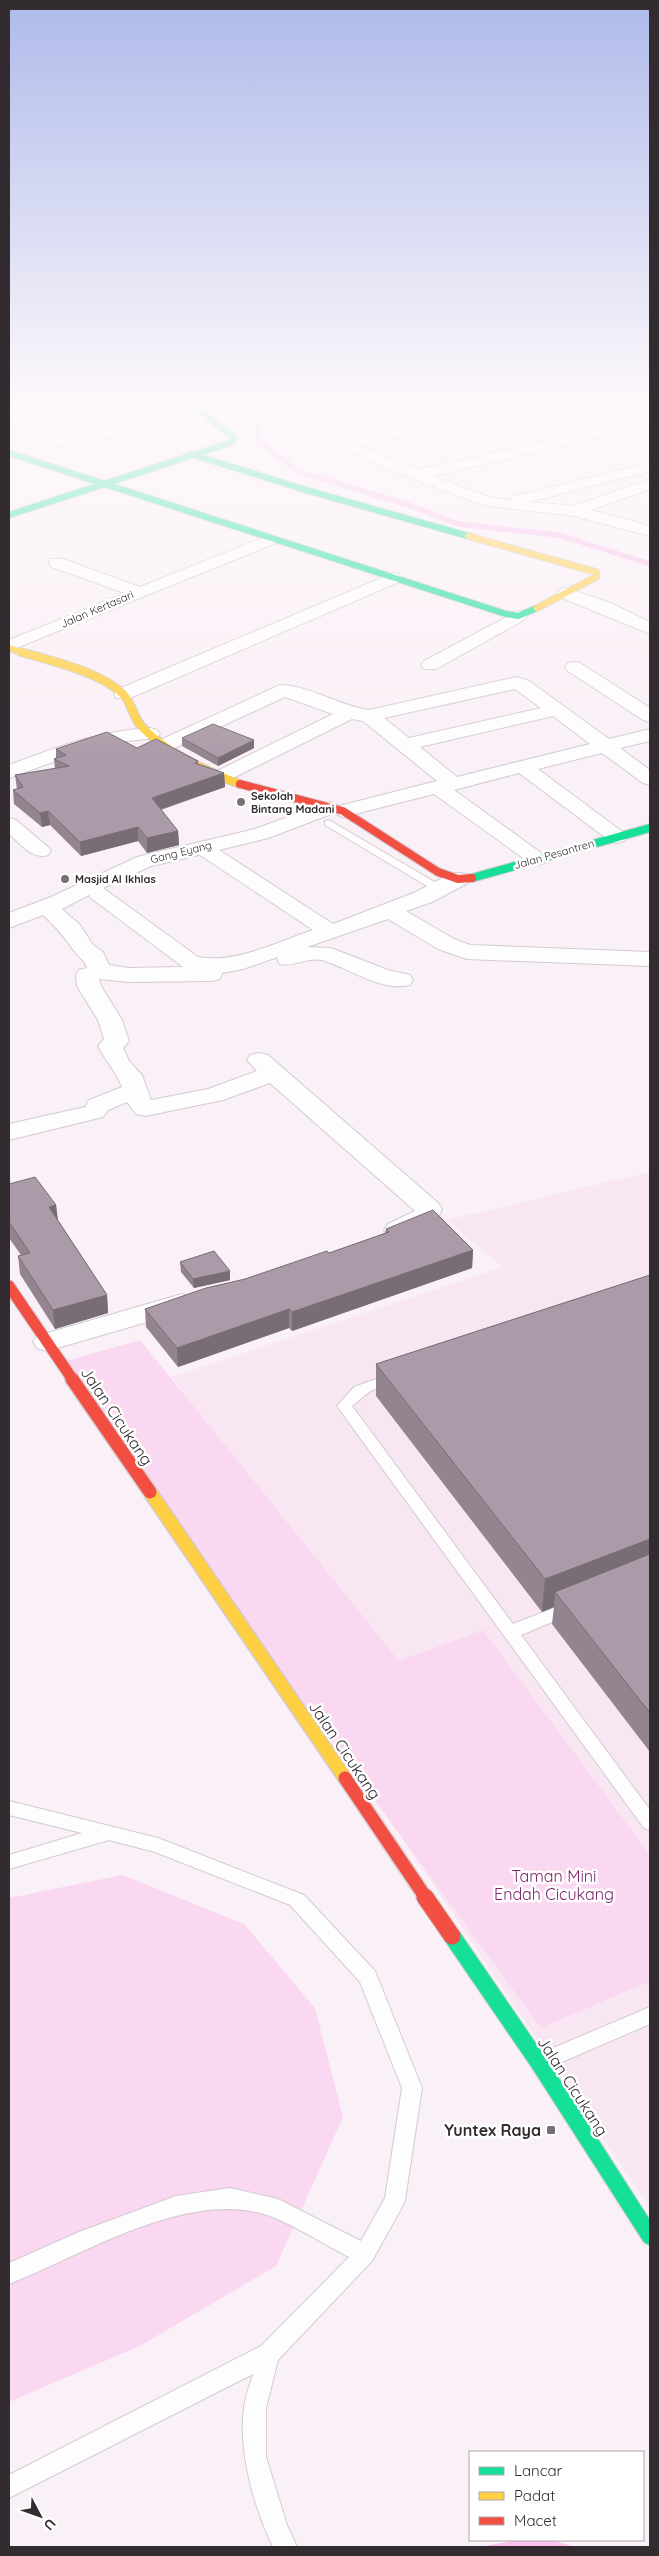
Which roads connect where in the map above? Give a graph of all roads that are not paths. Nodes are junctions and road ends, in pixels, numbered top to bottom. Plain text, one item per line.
1 (212, 520) edge
2 (413, 520) edge
3 (610, 520) edge
4 (650, 531) edge
5 (270, 540) junction
6 (57, 563) dead end
7 (393, 578) junction
8 (138, 592) junction
9 (566, 593) junction
10 (518, 616) junction
11 (650, 629) edge
12 (9, 647) edge
13 (430, 665) dead end
14 (574, 667) dead end
15 (650, 692) edge
16 (124, 694) junction
17 (623, 698) junction
18 (556, 710) junction
19 (349, 713) junction
20 (369, 716) junction
21 (650, 716) edge
22 (650, 735) edge
23 (156, 740) junction
24 (405, 745) junction
25 (604, 746) junction
26 (522, 766) junction
27 (9, 772) edge
28 (220, 777) junction
29 (650, 779) edge
30 (445, 785) junction
31 (334, 814) junction
32 (9, 824) edge
33 (650, 828) edge
34 (617, 837) junction
35 (41, 851) dead end
36 (207, 851) dead end
37 (537, 859) junction
38 (449, 884) junction
39 (99, 893) dead end
40 (46, 907) junction
41 (390, 910) junction
42 (9, 922) edge
43 (330, 932) junction
44 (650, 959) edge
45 (98, 971) junction
46 (402, 980) dead end
47 (135, 1091) junction
48 (9, 1132) edge
49 (374, 1240) edge
50 (9, 1286) edge
51 (206, 1296) edge
52 (47, 1342) junction
53 (404, 1374) edge
54 (584, 1602) edge
55 (512, 1632) junction
56 (9, 1808) edge
57 (650, 1823) edge
58 (110, 1833) junction
59 (9, 1862) edge
60 (650, 2015) edge
61 (539, 2063) junction
62 (650, 2236) edge
63 (365, 2254) junction
64 (9, 2274) edge
65 (269, 2354) junction
66 (9, 2487) edge
67 (285, 2547) edge

1 - 5 street
2 - 9 street
3 - 4 street
5 - 7 street
5 - 8 street, Jalan Kertasari
6 - 8 street
7 - 10 street
7 - 16 street
8 - 12 street, Jalan Kertasari
9 - 10 street
9 - 11 street
10 - 13 street
12 - 16 street
14 - 17 street
15 - 17 street
16 - 23 street
17 - 21 street
18 - 20 street
18 - 24 street
18 - 25 street
19 - 20 street
19 - 23 street
19 - 28 street
20 - 24 street
22 - 25 street, Gang Eyang
23 - 27 street
23 - 28 street
24 - 30 street
25 - 26 street, Gang Eyang
25 - 29 street
26 - 30 street, Gang Eyang
26 - 34 street
28 - 31 street
30 - 31 street, Gang Eyang
30 - 37 street
31 - 38 lane
31 - 38 street
31 - 40 street, Gang Eyang
32 - 35 street
33 - 34 street, Jalan Pesantren
34 - 37 street, Jalan Pesantren
36 - 43 street
37 - 38 street, Jalan Pesantren
38 - 41 street
39 - 43 street
40 - 42 street, Gang Eyang
40 - 45 street
41 - 43 street
41 - 44 street
45 - 46 street
45 - 47 street
47 - 48 street
47 - 49 street
50 - 52 street, Jalan Cicukang
51 - 52 street
52 - 61 street, Jalan Cicukang
53 - 55 lane
54 - 55 lane
55 - 57 lane
56 - 58 lane
58 - 59 lane
58 - 63 lane
60 - 61 lane
61 - 62 street, Jalan Cicukang
63 - 64 lane
63 - 65 lane
65 - 66 lane
65 - 67 lane

